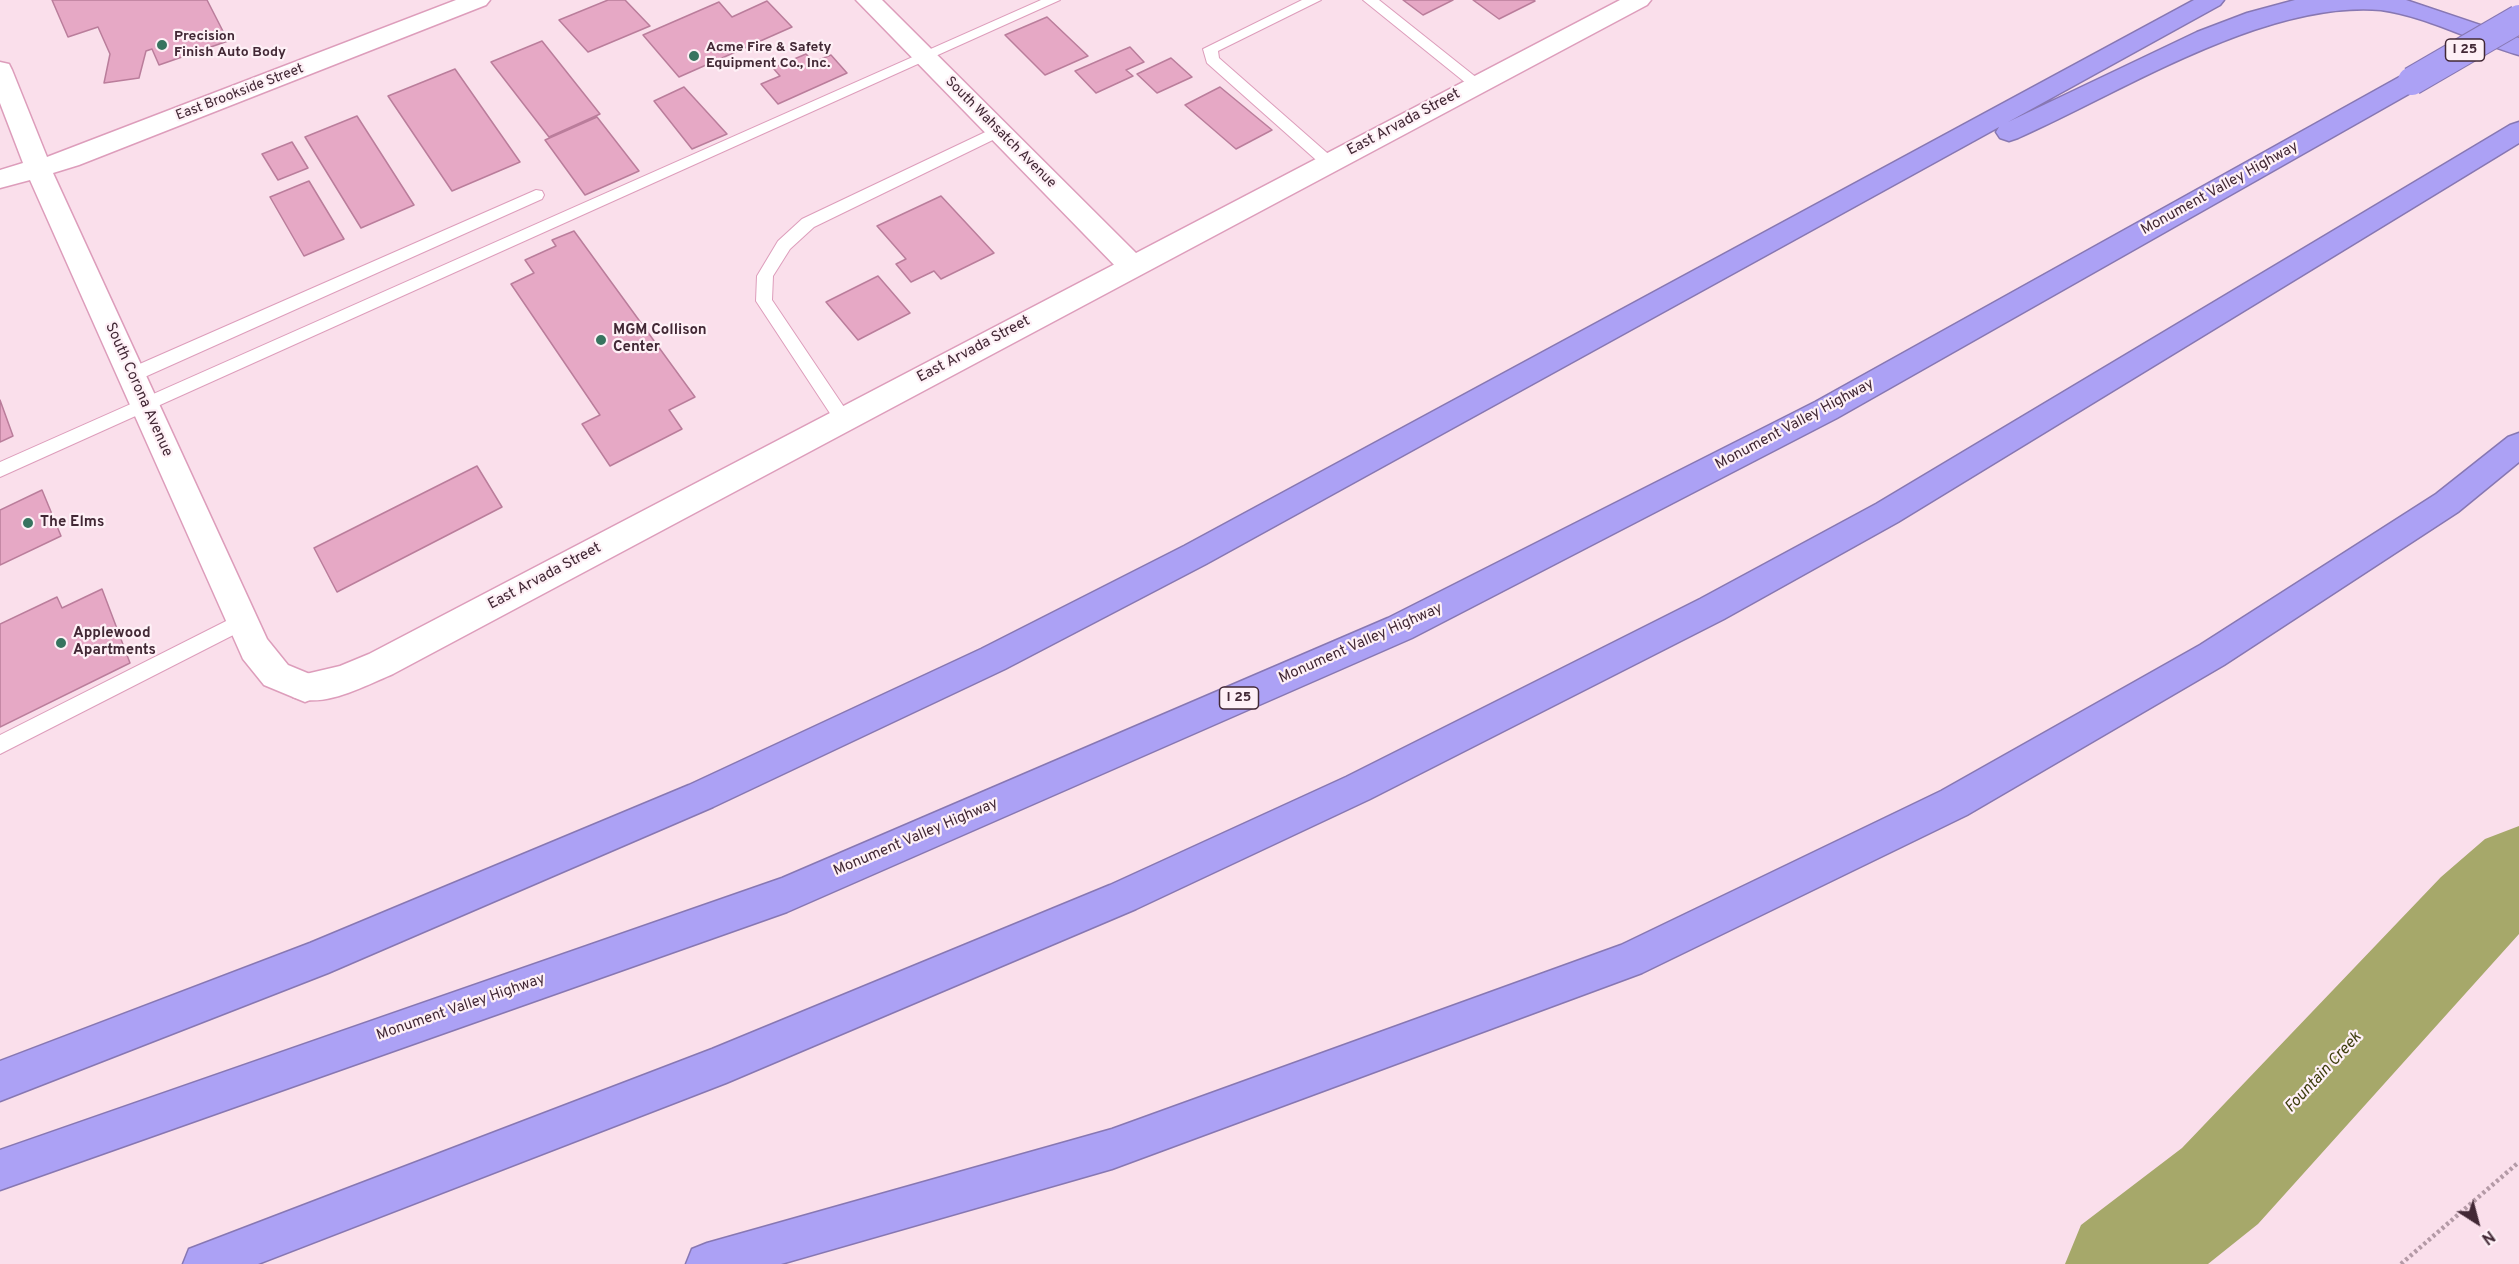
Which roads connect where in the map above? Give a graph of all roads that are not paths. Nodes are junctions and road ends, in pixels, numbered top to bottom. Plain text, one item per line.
1 (478, 0) edge
2 (868, 0) edge
3 (1053, 0) edge
4 (1314, 0) edge
5 (1370, 0) edge
6 (1639, 0) edge
7 (2212, 0) edge
8 (2519, 19) edge
9 (2519, 47) edge
10 (925, 58) junction
11 (0, 70) edge
12 (1476, 85) junction
13 (998, 131) junction
14 (2514, 134) edge
15 (1329, 163) junction
16 (38, 168) junction
17 (0, 179) edge
18 (537, 195) dead end
19 (1814, 216) junction
20 (1132, 266) junction
21 (132, 375) junction
22 (146, 406) junction
23 (843, 419) junction
24 (2515, 446) edge
25 (0, 470) edge
26 (242, 621) junction
27 (304, 687) joint
28 (0, 745) edge
29 (0, 1081) edge
30 (0, 1170) edge
31 (204, 1264) edge
32 (707, 1264) edge

1 - 16 street, East Brookside Street
2 - 10 street, South Wahsatch Avenue
3 - 10 lane
4 - 15 lane
5 - 12 lane
6 - 12 street, East Arvada Street
7 - 19 highway
8 - 30 highway, Monument Valley Highway / I 25, bridge
9 - 19 highway
10 - 13 street, South Wahsatch Avenue
10 - 22 lane
11 - 16 street, South Corona Avenue
12 - 15 street, East Arvada Street
13 - 20 street, South Wahsatch Avenue
13 - 23 lane
14 - 31 highway
15 - 20 street, East Arvada Street
16 - 17 street, East Brookside Street
16 - 21 street, South Corona Avenue
18 - 21 lane
19 - 29 highway
20 - 23 street, East Arvada Street
21 - 22 street, South Corona Avenue
22 - 25 lane
22 - 26 street, South Corona Avenue
23 - 27 street, East Arvada Street
24 - 32 highway
26 - 27 street, South Corona Avenue
26 - 28 lane

